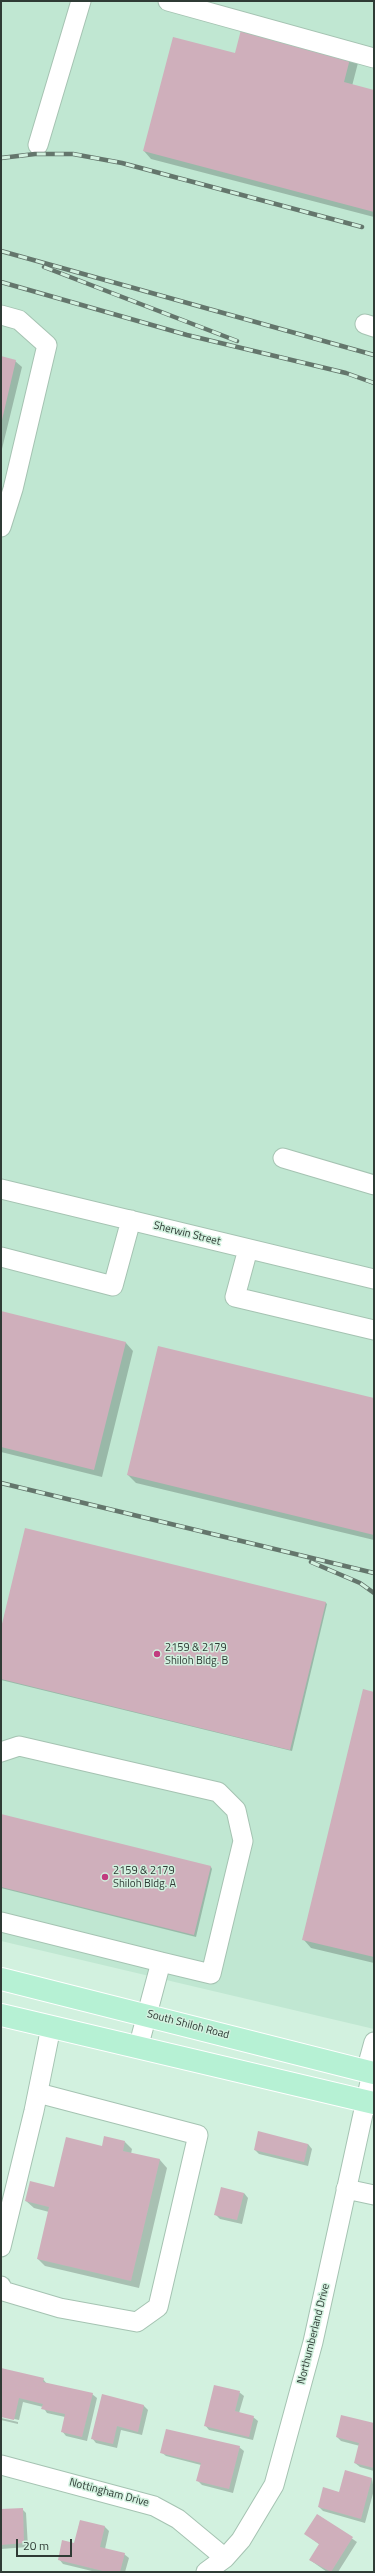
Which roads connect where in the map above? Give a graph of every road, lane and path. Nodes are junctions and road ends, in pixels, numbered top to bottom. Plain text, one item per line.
1 (81, 1) edge
2 (168, 1) edge
3 (374, 58) edge
4 (38, 145) dead end
5 (1, 315) edge
6 (1, 527) edge
7 (283, 1158) dead end
8 (374, 1185) edge
9 (1, 1189) edge
10 (131, 1220) junction
11 (248, 1249) junction
12 (1, 1257) edge
13 (374, 1279) edge
14 (374, 1330) edge
15 (1, 1752) edge
16 (1, 1922) edge
17 (161, 1962) junction
18 (1, 1979) edge
19 (1, 2014) edge
20 (146, 2014) junction
21 (51, 2026) junction
22 (374, 2042) edge
23 (138, 2048) junction
24 (371, 2072) edge
25 (38, 2093) junction
26 (370, 2102) edge
27 (346, 2189) junction
28 (374, 2195) edge
29 (1, 2247) edge
30 (1, 2286) edge
31 (1, 2465) edge
32 (225, 2558) junction
33 (206, 2572) edge

1 - 4 street
2 - 3 street
5 - 6 street
7 - 8 street
9 - 10 street, Sherwin Street
10 - 11 street, Sherwin Street
10 - 12 street
11 - 13 street, Sherwin Street
11 - 14 street
15 - 17 street
16 - 17 street
17 - 20 street
18 - 20 main road, South Shiloh Road
19 - 21 main road
20 - 23 street
20 - 24 main road, South Shiloh Road
21 - 23 main road
21 - 25 street
22 - 24 street, Northumberland Drive
23 - 26 main road
24 - 26 street, Northumberland Drive
25 - 29 street
25 - 30 street
26 - 27 street, Northumberland Drive
27 - 28 street
27 - 32 street, Northumberland Drive
31 - 32 street, Nottingham Drive
32 - 33 street, Northumberland Drive

